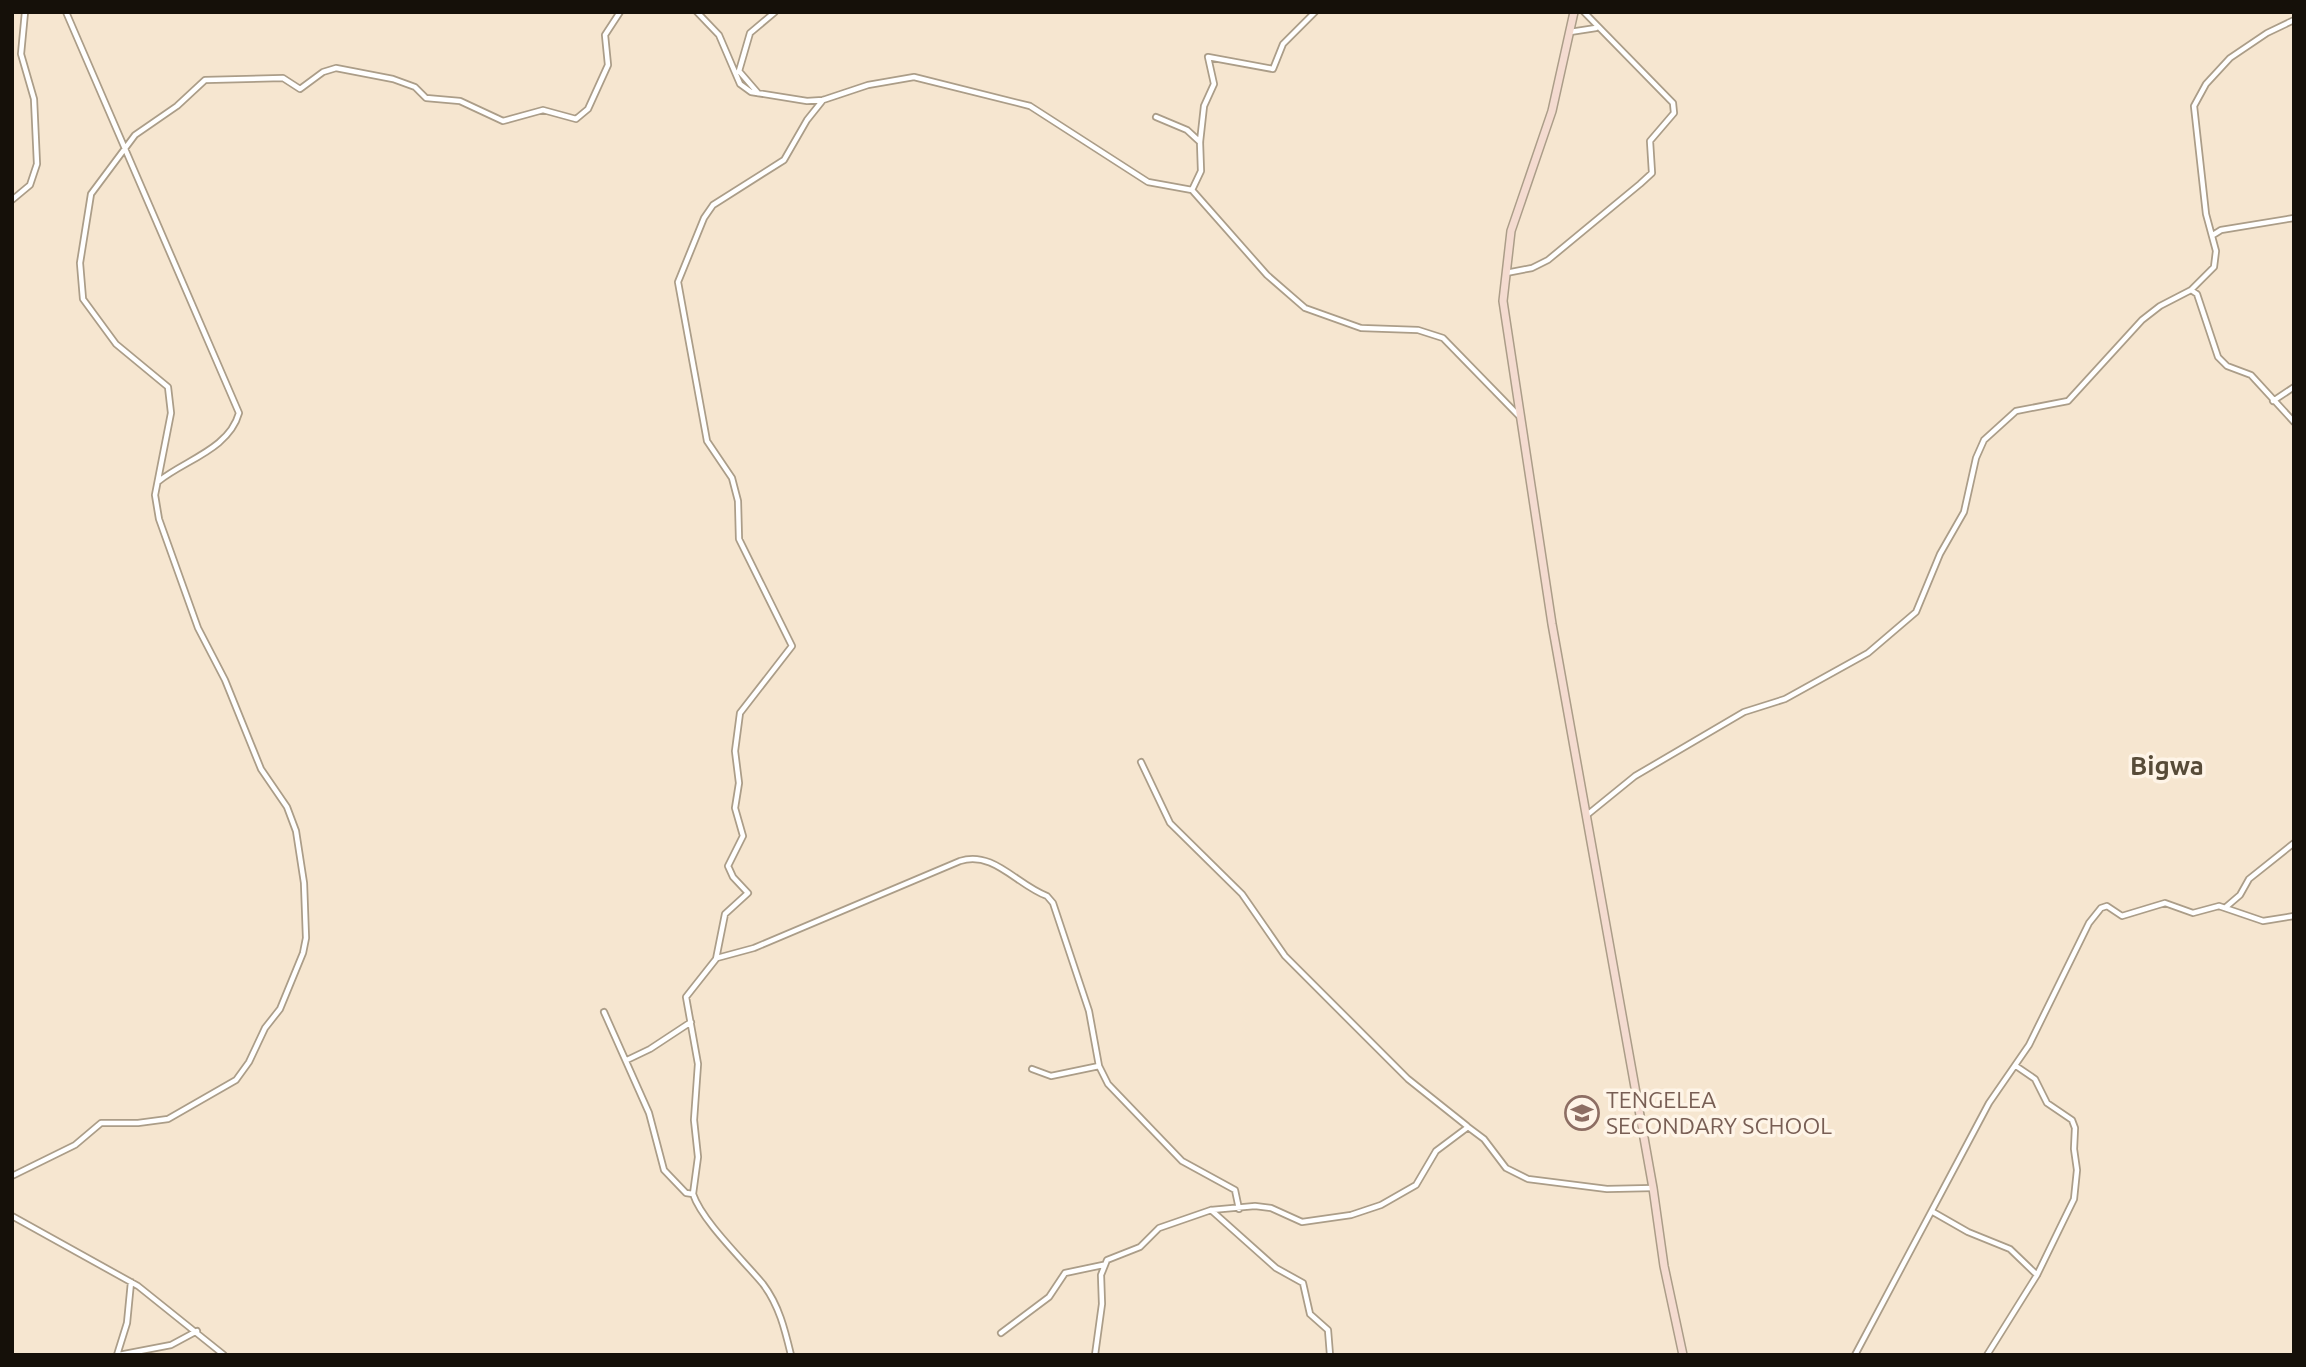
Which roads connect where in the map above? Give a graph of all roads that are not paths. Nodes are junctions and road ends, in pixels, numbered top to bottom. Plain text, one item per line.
1 (25, 12) edge
2 (66, 12) edge
3 (620, 12) edge
4 (697, 12) edge
5 (775, 12) edge
6 (1315, 12) edge
7 (1574, 12) edge
8 (1584, 12) edge
9 (2294, 20) edge
10 (1596, 28) junction
11 (1570, 32) junction
12 (758, 94) junction
13 (823, 100) junction
14 (1156, 117) dead end
15 (1200, 142) junction
16 (124, 148) junction
17 (1192, 190) junction
18 (12, 200) edge
19 (2294, 218) edge
20 (2213, 235) junction
21 (1506, 273) junction
22 (2191, 290) junction
23 (2294, 387) edge
24 (2273, 401) junction
25 (1521, 418) junction
26 (2294, 422) edge
27 (158, 481) junction
28 (1141, 762) dead end
29 (1586, 815) junction
30 (2294, 843) edge
31 (2225, 907) junction
32 (2294, 916) edge
33 (716, 959) junction
34 (604, 1012) dead end
35 (691, 1022) junction
36 (627, 1060) junction
37 (1099, 1066) junction
38 (2016, 1066) junction
39 (1032, 1069) dead end
40 (1468, 1127) junction
41 (12, 1176) edge
42 (1653, 1188) junction
43 (693, 1194) junction
44 (1239, 1209) junction
45 (1210, 1210) junction
46 (1933, 1212) junction
47 (12, 1216) edge
48 (1103, 1265) junction
49 (2037, 1275) junction
50 (131, 1282) junction
51 (197, 1331) junction
52 (1001, 1334) dead end
53 (118, 1355) edge
54 (224, 1355) edge
55 (791, 1355) edge
56 (1094, 1355) edge
57 (1331, 1355) edge
58 (1683, 1355) edge
59 (1855, 1355) edge
60 (1987, 1355) edge

1 - 18 street
2 - 16 street
3 - 16 street
4 - 12 street
5 - 12 street
6 - 15 street
7 - 11 street
8 - 10 street
9 - 20 street
10 - 11 street
10 - 21 street
11 - 21 street
12 - 13 street
13 - 17 street
13 - 33 street
14 - 15 street
15 - 17 street
16 - 27 street
16 - 27 street
17 - 25 street
19 - 20 street
20 - 22 street
21 - 25 street
22 - 24 street
22 - 29 street
23 - 24 street
24 - 26 street
25 - 29 street
27 - 41 street
28 - 40 street
29 - 42 street
30 - 31 street
31 - 32 street
31 - 38 street
33 - 35 street
33 - 37 street
34 - 36 street
35 - 36 street
35 - 43 street
36 - 43 street
37 - 39 street
37 - 44 street
38 - 46 street
38 - 49 street
40 - 42 street
40 - 44 street
42 - 58 street
43 - 55 street
44 - 45 street
45 - 48 street
45 - 57 street
46 - 49 street
46 - 59 street
47 - 50 street
48 - 52 street
48 - 56 street
49 - 60 street
50 - 51 street
50 - 53 street
51 - 53 street
51 - 54 street

